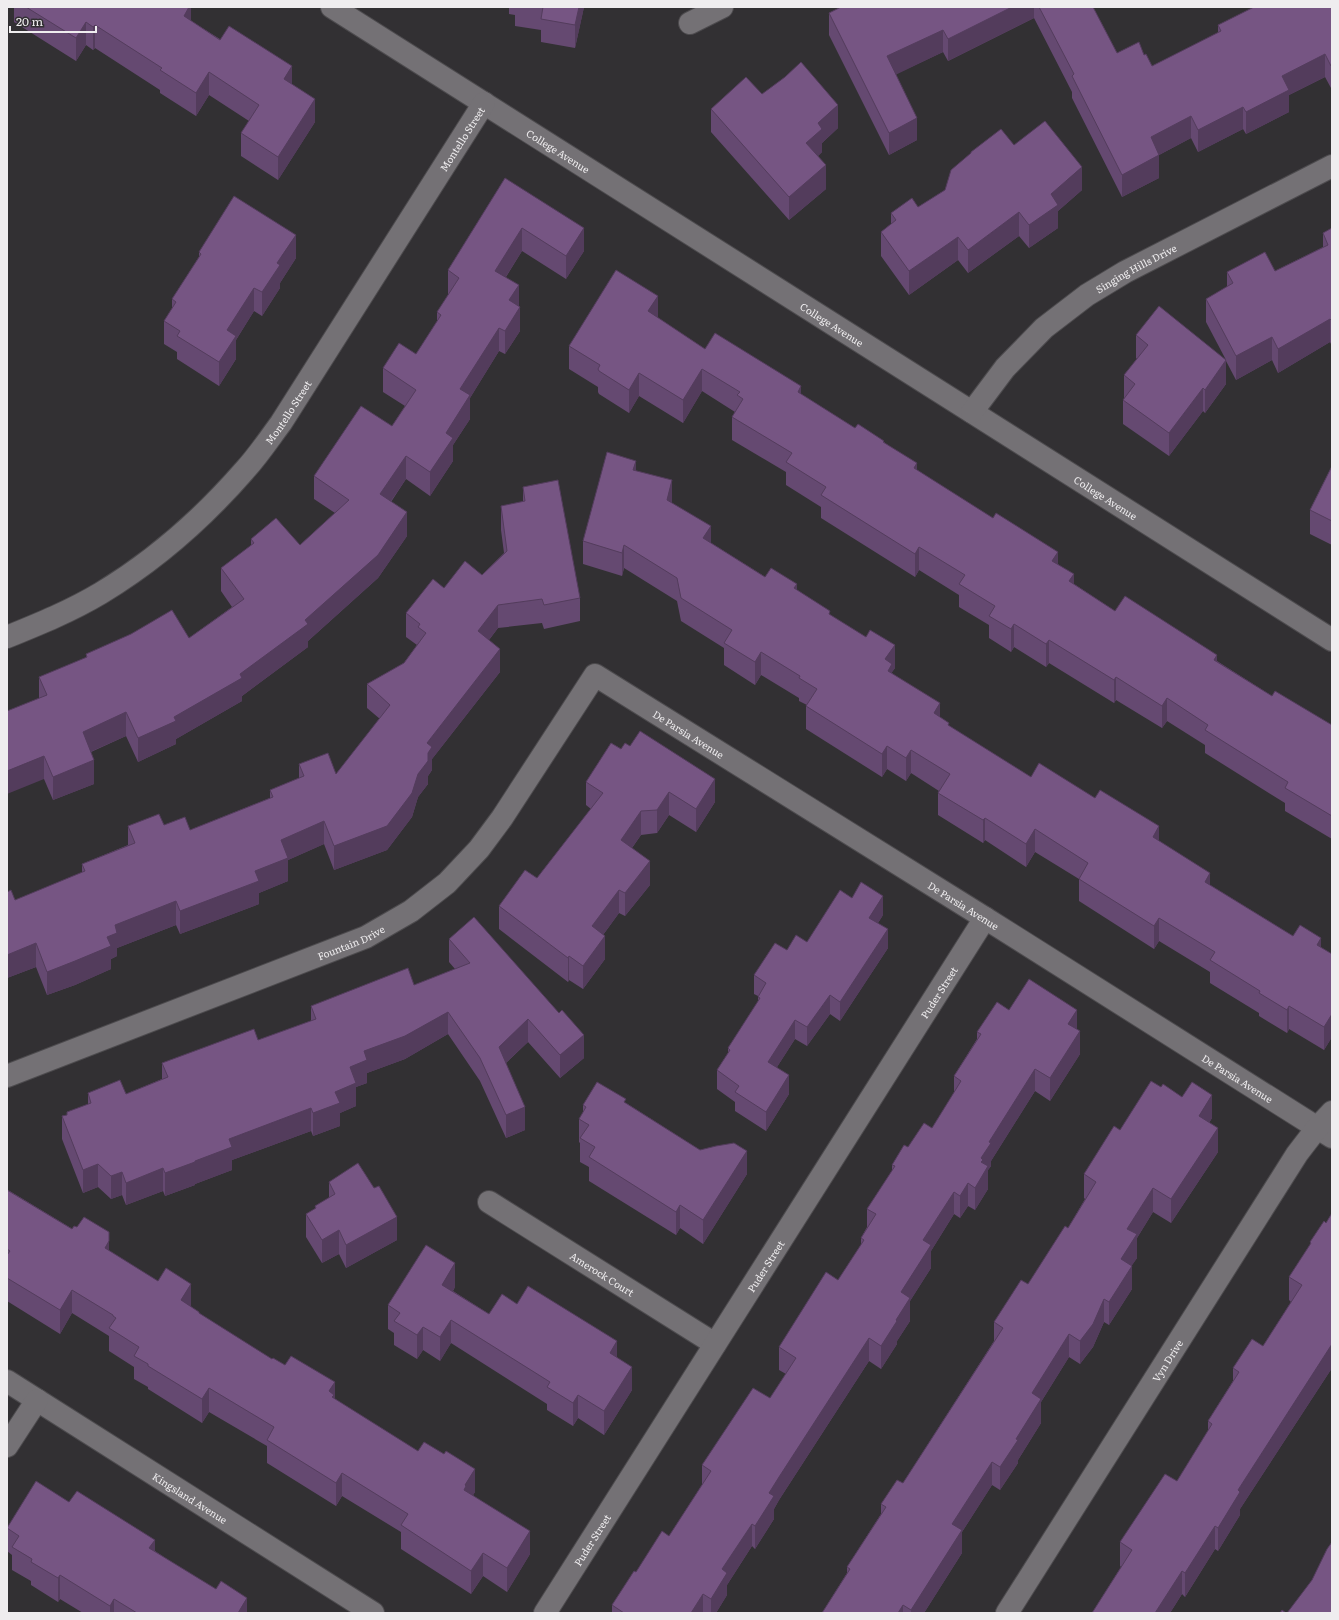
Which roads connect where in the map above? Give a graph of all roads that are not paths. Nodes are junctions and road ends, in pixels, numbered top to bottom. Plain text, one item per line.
1 (332, 7) edge
2 (722, 7) edge
3 (690, 23) dead end
4 (484, 103) junction
5 (1332, 166) edge
6 (972, 412) junction
7 (7, 637) edge
8 (1332, 640) edge
9 (595, 675) joint
10 (985, 918) junction
11 (7, 1076) edge
12 (1332, 1112) edge
13 (1325, 1132) edge
14 (489, 1202) dead end
15 (715, 1344) junction
16 (7, 1381) edge
17 (37, 1400) junction
18 (7, 1446) edge
19 (373, 1613) edge
20 (545, 1613) edge
21 (1007, 1613) edge

1 - 4 street, College Avenue
2 - 3 street
4 - 6 street, College Avenue
4 - 7 street, Montello Street
5 - 6 street, Singing Hills Drive
6 - 8 street, College Avenue
9 - 10 street, De Parsia Avenue
9 - 11 street, Fountain Drive
10 - 13 street, De Parsia Avenue
10 - 15 street, Puder Street
12 - 13 street, Vyn Drive
13 - 21 street, Vyn Drive
14 - 15 street, Amerock Court
15 - 20 street, Puder Street
16 - 17 street, Kingsland Avenue
17 - 18 street
17 - 19 street, Kingsland Avenue

